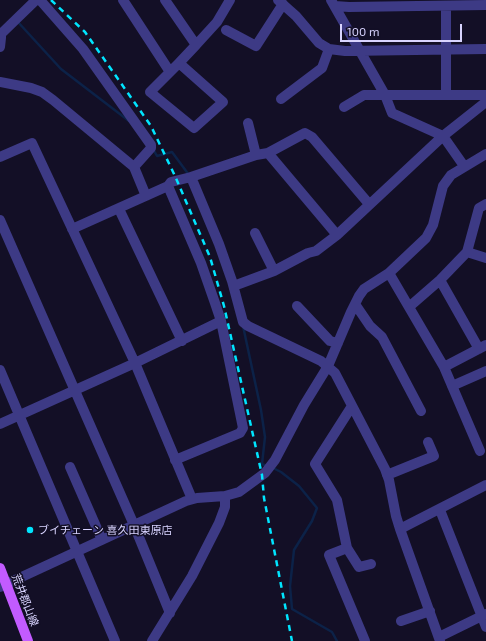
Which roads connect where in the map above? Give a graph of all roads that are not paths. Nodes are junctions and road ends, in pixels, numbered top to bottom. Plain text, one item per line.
1 (36, 0) edge
2 (40, 0) edge
3 (123, 0) edge
4 (165, 0) edge
5 (230, 0) edge
6 (280, 2) edge
7 (333, 3) edge
8 (446, 6) junction
9 (486, 6) edge
10 (226, 30) dead end
11 (0, 33) edge
12 (196, 45) junction
13 (0, 47) edge
14 (329, 49) junction
15 (486, 49) edge
16 (358, 50) junction
17 (446, 50) junction
18 (179, 63) junction
19 (170, 72) junction
20 (0, 82) edge
21 (385, 95) junction
22 (486, 95) edge
23 (446, 96) junction
24 (281, 99) dead end
25 (486, 102) edge
26 (344, 107) dead end
27 (248, 123) dead end
28 (443, 136) junction
29 (268, 153) junction
30 (486, 154) edge
31 (256, 155) junction
32 (0, 157) edge
33 (464, 166) junction
34 (134, 167) junction
35 (191, 177) junction
36 (168, 186) junction
37 (146, 196) junction
38 (369, 204) junction
39 (486, 204) edge
40 (119, 209) junction
41 (0, 220) edge
42 (72, 229) junction
43 (255, 233) dead end
44 (337, 235) junction
45 (467, 252) junction
46 (486, 258) edge
47 (274, 271) junction
48 (389, 273) junction
49 (440, 280) junction
50 (239, 284) dead end
51 (355, 304) junction
52 (297, 306) dead end
53 (409, 307) junction
54 (221, 321) junction
55 (182, 341) junction
56 (338, 343) junction
57 (483, 347) edge
58 (135, 363) junction
59 (328, 366) junction
60 (444, 367) junction
61 (0, 370) edge
62 (486, 371) edge
63 (452, 386) junction
64 (75, 390) junction
65 (352, 406) junction
66 (421, 411) dead end
67 (19, 414) junction
68 (0, 424) edge
69 (428, 442) dead end
70 (480, 451) dead end
71 (175, 460) junction
72 (70, 467) dead end
73 (387, 475) junction
74 (485, 489) edge
75 (224, 496) junction
76 (192, 499) junction
77 (440, 510) junction
78 (134, 525) junction
79 (400, 529) junction
80 (102, 540) junction
81 (347, 548) junction
82 (77, 552) junction
83 (371, 564) dead end
84 (0, 568) edge
85 (3, 586) edge
86 (430, 611) junction
87 (170, 613) junction
88 (484, 615) edge
89 (401, 621) dead end
90 (486, 627) edge
91 (439, 639) edge
92 (28, 641) edge
93 (115, 641) edge
94 (152, 641) edge
95 (365, 641) edge

1 - 11 street
2 - 34 street
3 - 19 street
4 - 12 street
5 - 12 street
6 - 10 street
6 - 14 street
7 - 8 street
7 - 16 street
8 - 9 street
8 - 17 street
11 - 13 street
12 - 18 street
14 - 16 street
14 - 24 street
15 - 17 street
16 - 17 street
16 - 21 street
17 - 23 street
18 - 19 street
18 - 19 street
20 - 34 street
21 - 23 street
21 - 26 street
21 - 28 street
22 - 23 street
25 - 28 street
27 - 31 street
28 - 33 street
28 - 38 street
29 - 31 street
29 - 38 street
29 - 44 street
30 - 33 street
31 - 35 street
32 - 42 street
33 - 48 street
34 - 37 street
35 - 36 street
35 - 59 street
36 - 37 street
36 - 54 street
37 - 40 street
38 - 44 street
39 - 45 street
40 - 42 street
40 - 55 street
41 - 64 street
42 - 58 street
43 - 47 street
44 - 47 street
45 - 46 street
45 - 49 street
47 - 50 street
48 - 51 street
48 - 53 street
49 - 53 street
49 - 57 street
51 - 56 street
51 - 66 street
52 - 56 street
53 - 60 street
54 - 55 street
54 - 71 street
55 - 58 street
56 - 59 street
57 - 60 street
58 - 64 street
58 - 71 street
59 - 65 street
59 - 75 street
60 - 63 street
61 - 67 street
62 - 63 street
63 - 70 street
64 - 67 street
64 - 78 street
65 - 73 street
65 - 81 street
67 - 68 street
67 - 82 street
69 - 73 street
71 - 76 street
72 - 80 street
73 - 79 street
74 - 77 street
75 - 76 street
75 - 87 street
76 - 78 street
77 - 79 street
77 - 88 street
78 - 80 street
78 - 87 street
79 - 86 street
80 - 82 street
81 - 83 street
81 - 95 street
82 - 85 street
82 - 93 street
84 - 85 main road, 荒井郡山線
85 - 92 main road, 荒井郡山線
86 - 89 street
86 - 91 street
87 - 94 street
88 - 90 street
88 - 91 street

